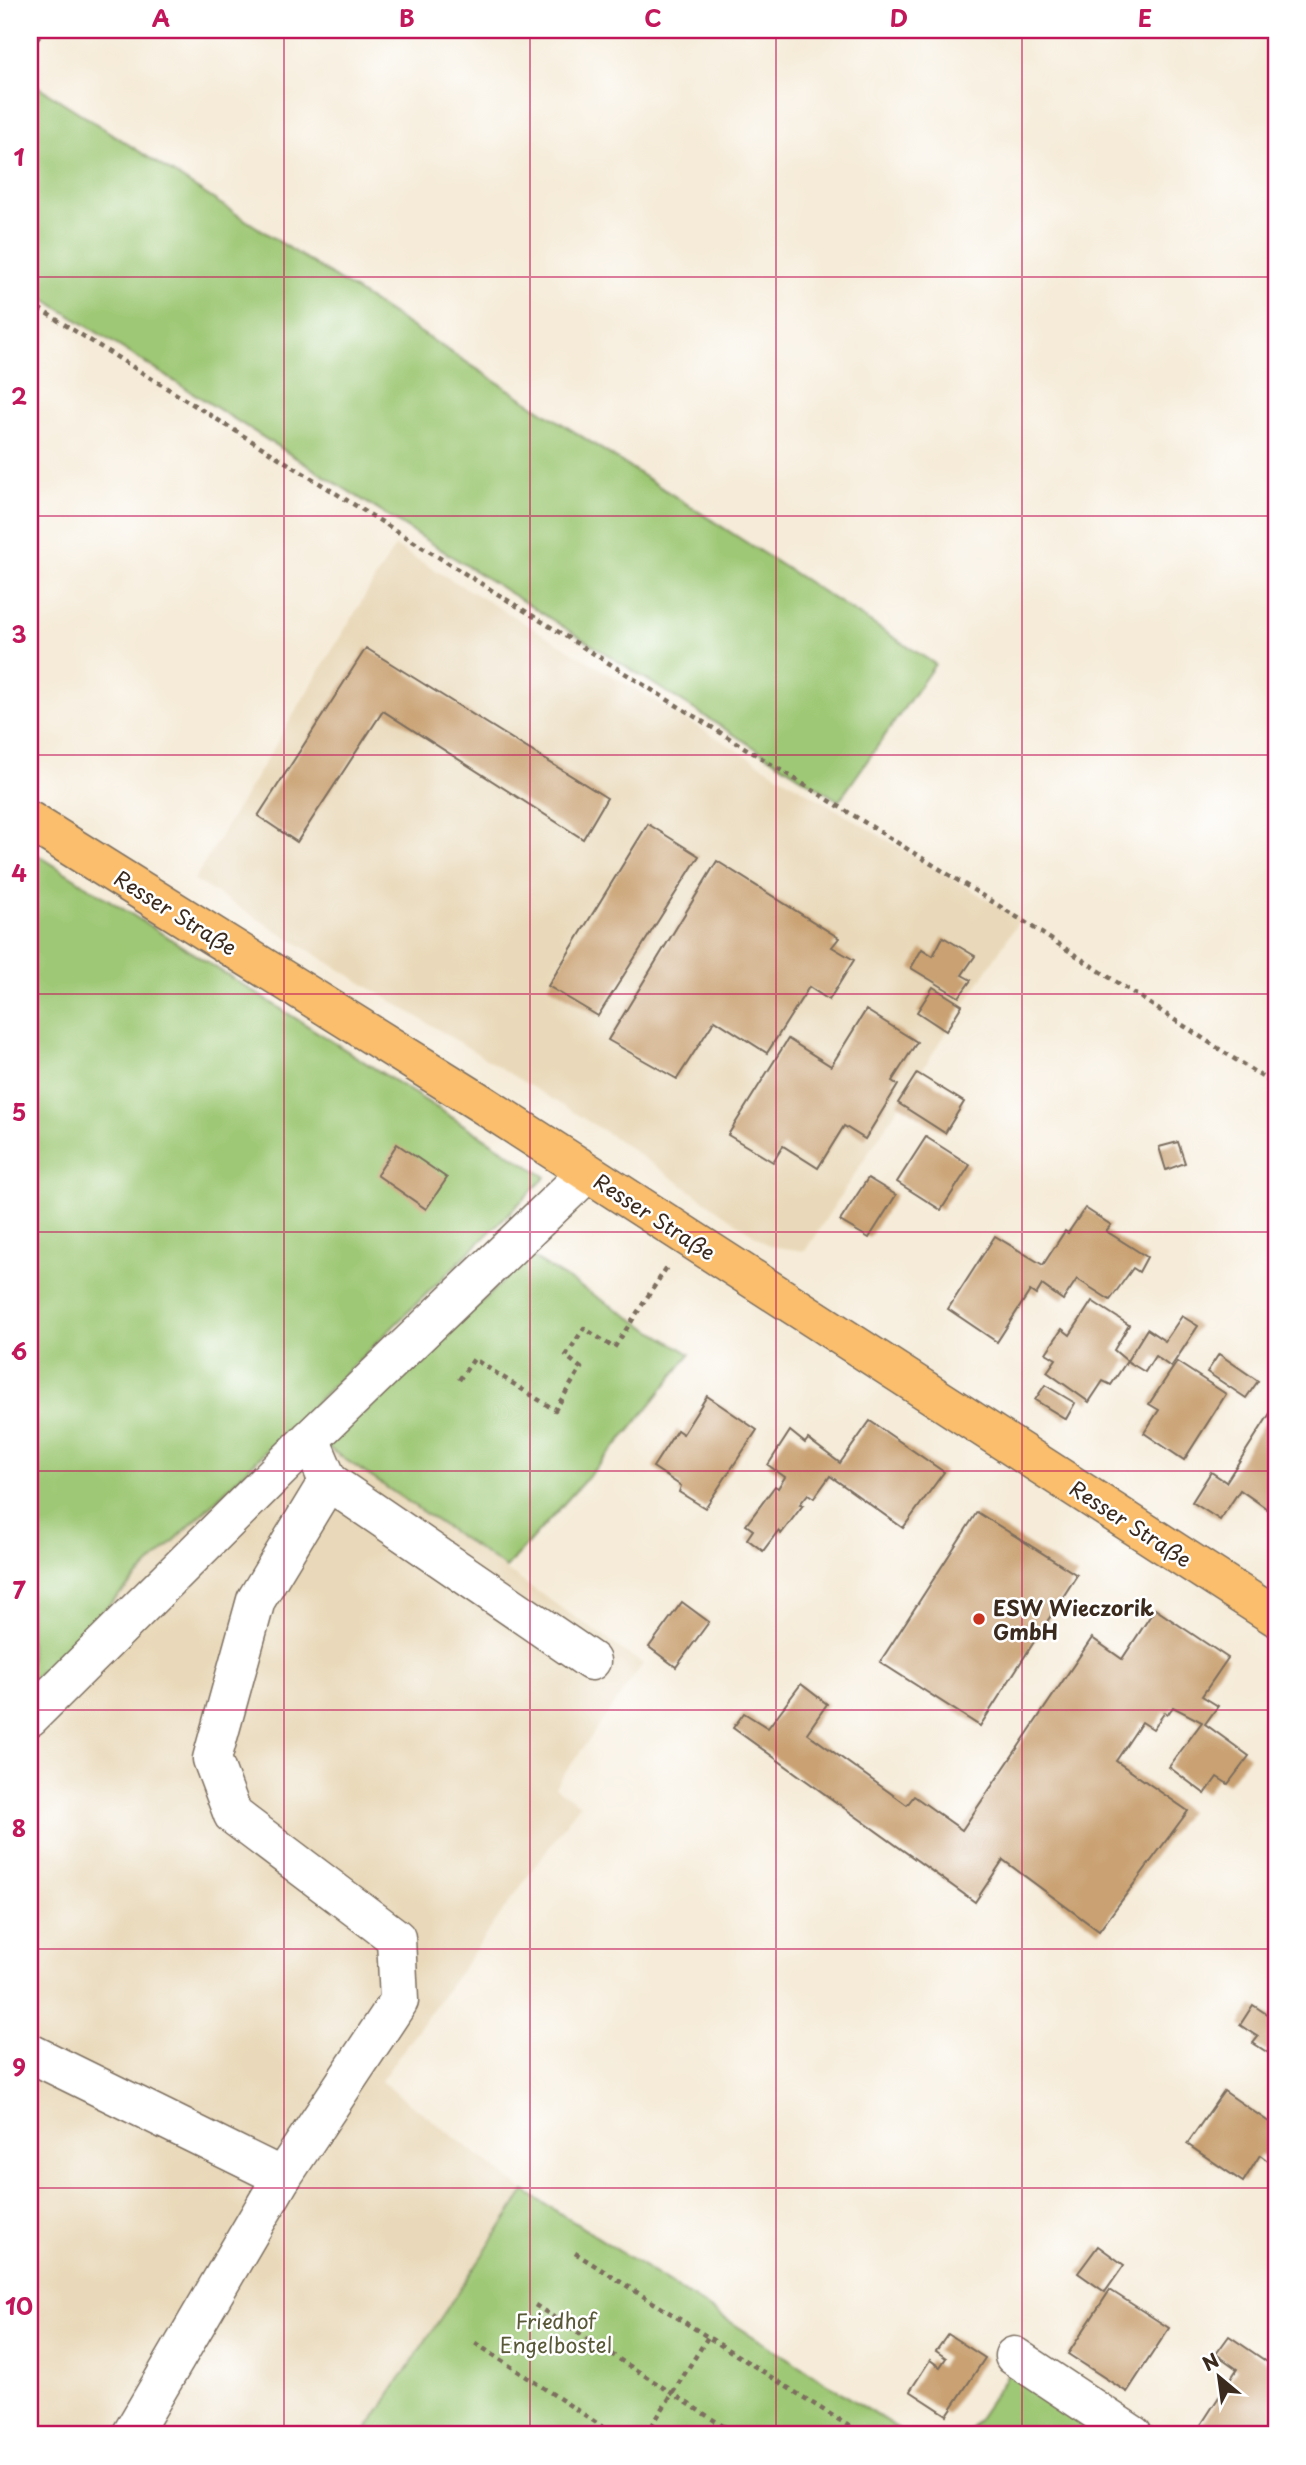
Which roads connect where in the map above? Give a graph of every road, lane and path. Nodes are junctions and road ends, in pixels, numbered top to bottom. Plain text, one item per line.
1 (46, 30) edge
2 (30, 47) edge
3 (30, 303) edge
4 (30, 821) edge
5 (1276, 1086) edge
6 (587, 1173) junction
7 (687, 1237) junction
8 (459, 1380) dead end
9 (310, 1439) junction
10 (328, 1481) junction
11 (1276, 1617) edge
12 (591, 1661) dead end
13 (30, 1717) edge
14 (30, 2053) edge
15 (282, 2177) junction
16 (575, 2253) dead end
17 (535, 2305) dead end
18 (708, 2337) junction
19 (475, 2343) dead end
20 (1014, 2356) dead end
21 (672, 2394) junction
22 (131, 2435) edge
23 (615, 2435) edge
24 (646, 2435) edge
25 (737, 2435) edge
26 (863, 2435) edge
27 (1133, 2435) edge

1 - 2 path
3 - 5 path
4 - 6 main road, Resser Straße
6 - 7 main road, Resser Straße
6 - 9 lane
7 - 8 path
7 - 11 main road, Resser Straße
9 - 10 lane
9 - 13 lane
10 - 12 lane
10 - 15 lane
14 - 15 lane
15 - 22 lane
16 - 18 path
17 - 21 path
18 - 21 path
18 - 26 path
19 - 23 path
20 - 27 lane
21 - 24 path
21 - 25 path

